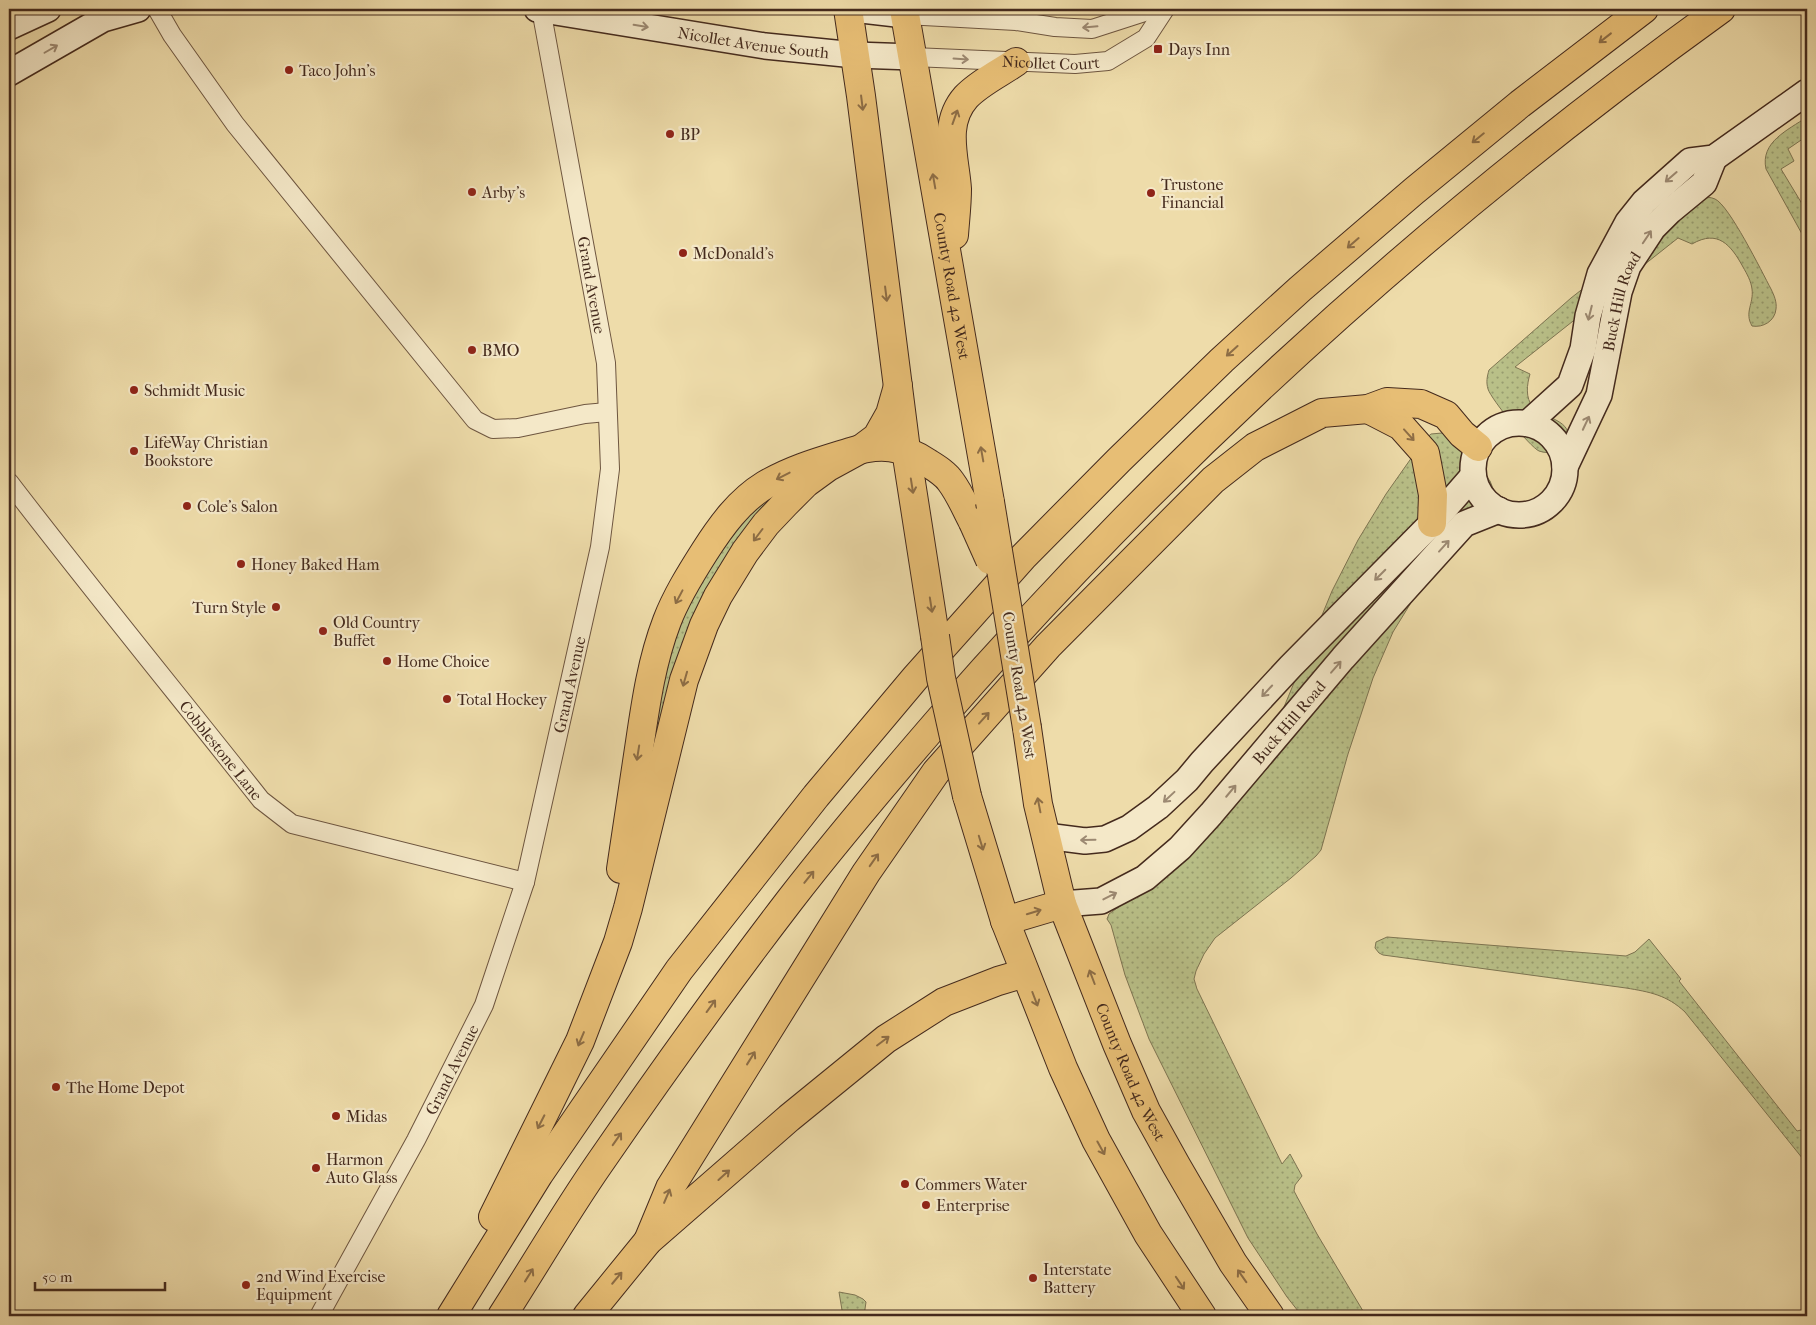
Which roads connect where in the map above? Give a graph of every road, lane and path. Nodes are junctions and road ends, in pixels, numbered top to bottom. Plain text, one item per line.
1 (48, 9) edge
2 (138, 9) edge
3 (157, 9) edge
4 (540, 9) edge
5 (848, 9) edge
6 (853, 9) edge
7 (1154, 9) edge
8 (1165, 9) edge
9 (1644, 9) edge
10 (1721, 9) edge
11 (905, 12) edge
12 (9, 27) edge
13 (855, 55) junction
14 (912, 57) junction
15 (1016, 62) junction
16 (9, 73) edge
17 (1807, 92) edge
18 (1714, 158) junction
19 (952, 287) junction
20 (898, 386) junction
21 (1368, 409) junction
22 (607, 412) junction
23 (1528, 423) junction
24 (1478, 447) junction
25 (862, 449) junction
26 (906, 450) junction
27 (1565, 467) junction
28 (1473, 476) junction
29 (9, 482) edge
30 (1498, 510) junction
31 (981, 512) junction
32 (1432, 523) junction
33 (1046, 836) junction
34 (525, 882) junction
35 (1062, 904) junction
36 (1005, 921) junction
37 (1025, 973) junction
38 (597, 998) junction
39 (648, 1241) junction
40 (319, 1316) edge
41 (443, 1316) edge
42 (451, 1316) edge
43 (502, 1316) edge
44 (587, 1316) edge
45 (1202, 1316) edge
46 (1270, 1316) edge

1 - 12 street
16 -> 2 street
3 - 22 street
4 -> 13 street, Nicollet Avenue South
4 - 22 street, Grand Avenue
5 - 13 highway
6 - 11 street
7 -> 11 street, Nicollet Court
8 - 15 street, Nicollet Court
9 -> 42 highway
43 -> 10 highway
11 - 14 highway, County Road 42 West
13 - 14 street, Nicollet Avenue South
13 -> 20 highway
14 -> 15 street, Nicollet Court
19 -> 14 highway, County Road 42 West
19 -> 15 highway
17 - 18 street, Buck Hill Road
18 -> 23 street, Buck Hill Road
27 -> 18 street, Buck Hill Road
31 -> 19 highway, County Road 42 West
20 - 25 highway
20 - 26 highway
21 - 24 highway
21 -> 32 highway
39 -> 21 highway
22 - 34 street, Grand Avenue
23 - 24 street
23 - 27 street
24 - 28 street
25 - 26 highway
25 -> 38 highway
25 -> 38 highway
26 - 31 highway
26 -> 36 highway, bridge
27 - 30 street
28 - 30 street
28 - 32 street
29 - 34 street, Cobblestone Lane
35 -> 30 street, Buck Hill Road
33 -> 31 highway, County Road 42 West, bridge
32 -> 33 street
33 - 35 highway, County Road 42 West
34 - 40 street, Grand Avenue
36 -> 35 highway
46 -> 35 highway, County Road 42 West
36 - 37 highway
39 -> 37 highway
37 -> 45 highway
38 -> 41 highway
44 -> 39 highway

